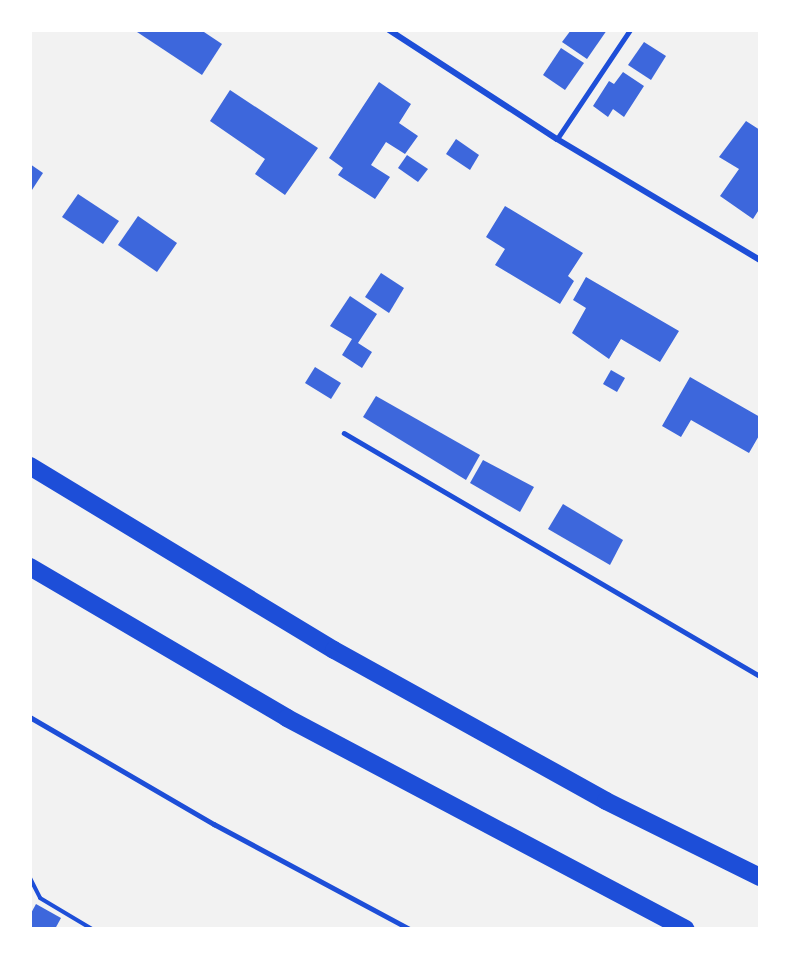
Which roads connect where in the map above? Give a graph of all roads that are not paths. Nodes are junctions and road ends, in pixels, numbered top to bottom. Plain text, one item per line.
1 (389, 30) edge
2 (630, 30) edge
3 (557, 139) junction
4 (760, 260) edge
5 (344, 433) dead end
6 (30, 466) edge
7 (30, 567) edge
8 (760, 676) edge
9 (30, 717) edge
10 (760, 876) edge
11 (410, 929) edge
12 (686, 929) edge

1 - 3 street
2 - 3 lane
3 - 4 street
5 - 8 lane
6 - 10 highway
7 - 12 highway
9 - 11 lane

